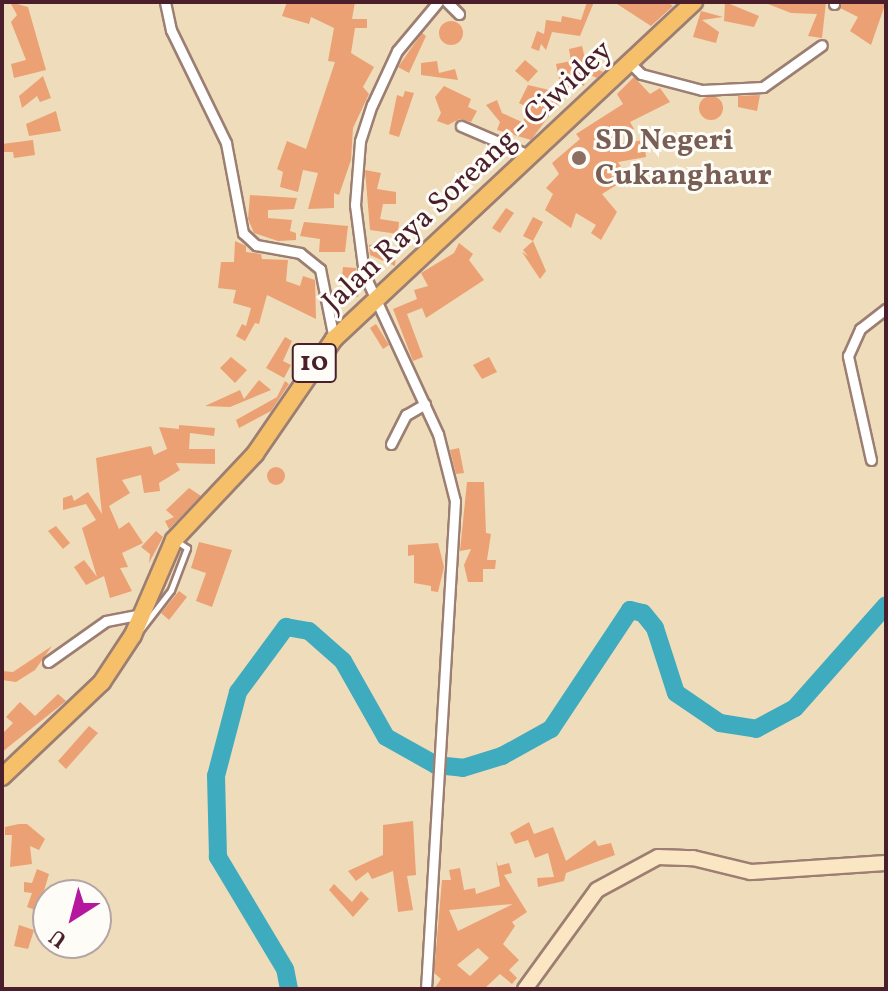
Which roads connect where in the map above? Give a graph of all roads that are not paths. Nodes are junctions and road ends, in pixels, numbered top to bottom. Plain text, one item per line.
1 (165, 2) edge
2 (438, 2) edge
3 (447, 2) edge
4 (694, 2) edge
5 (459, 14) dead end
6 (822, 45) dead end
7 (631, 64) junction
8 (461, 126) dead end
9 (531, 156) junction
10 (375, 303) junction
11 (886, 309) edge
12 (334, 339) junction
13 (425, 404) junction
14 (391, 444) dead end
15 (871, 460) dead end
16 (174, 540) junction
17 (143, 614) junction
18 (133, 635) junction
19 (48, 662) dead end
20 (2, 777) edge
21 (886, 863) edge
22 (426, 989) edge
23 (525, 989) edge

1 - 12 street
2 - 10 street
3 - 5 street
4 - 7 highway, Jalan Raya Soreang - Ciwidey / 10
6 - 7 street
7 - 9 highway, Jalan Raya Soreang - Ciwidey / 10
8 - 9 street
9 - 10 highway, Jalan Raya Soreang - Ciwidey / 10
10 - 12 highway, Jalan Raya Soreang - Ciwidey / 10
10 - 13 street
11 - 15 street
12 - 16 highway, Jalan Raya Soreang - Ciwidey / 10
13 - 14 street
13 - 22 street
16 - 17 highway, Jalan Raya Soreang - Ciwidey / 10
16 - 18 lane
17 - 18 highway, Jalan Raya Soreang - Ciwidey / 10
17 - 19 street
18 - 20 highway, Jalan Raya Soreang - Ciwidey / 10
21 - 23 street

